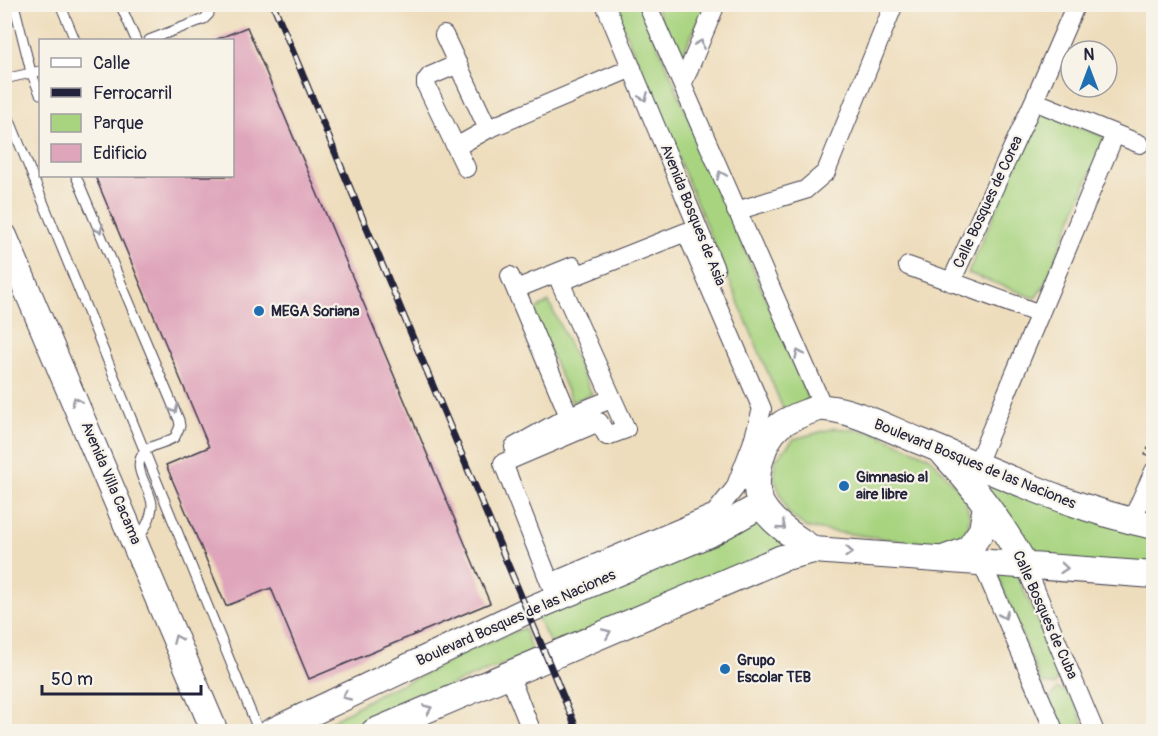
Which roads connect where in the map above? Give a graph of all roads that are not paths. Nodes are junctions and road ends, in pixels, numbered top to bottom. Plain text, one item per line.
1 (14, 4) edge
2 (60, 4) edge
3 (120, 4) edge
4 (208, 4) edge
5 (605, 4) edge
6 (647, 4) edge
7 (716, 4) edge
8 (894, 4) edge
9 (1077, 4) edge
10 (444, 35) dead end
11 (75, 39) edge
12 (136, 39) edge
13 (152, 39) edge
14 (458, 64) junction
15 (632, 68) junction
16 (36, 72) edge
17 (4, 79) edge
18 (683, 83) junction
19 (39, 88) edge
20 (1034, 101) junction
21 (4, 106) edge
22 (488, 129) junction
23 (1115, 134) junction
24 (1140, 144) dead end
25 (456, 147) junction
26 (466, 168) dead end
27 (76, 177) edge
28 (736, 212) junction
29 (690, 225) junction
30 (4, 236) edge
31 (908, 266) dead end
32 (550, 275) junction
33 (951, 282) junction
34 (1040, 314) junction
35 (604, 402) junction
36 (823, 407) junction
37 (569, 416) junction
38 (612, 421) dead end
39 (779, 426) junction
40 (939, 449) junction
41 (145, 451) junction
42 (508, 451) dead end
43 (977, 464) junction
44 (1149, 464) edge
45 (761, 506) junction
46 (986, 506) junction
47 (1142, 524) edge
48 (136, 542) junction
49 (814, 549) junction
50 (943, 559) junction
51 (981, 561) junction
52 (1025, 565) junction
53 (1154, 575) edge
54 (509, 675) junction
55 (1049, 730) edge
56 (215, 732) edge
57 (259, 732) edge
58 (270, 732) edge
59 (374, 732) edge
60 (532, 732) edge
61 (1095, 732) edge

1 - 16 lane
2 - 11 lane
3 - 12 lane
4 - 13 lane
5 - 15 street, Avenida Bosques de Asia
6 - 18 street
18 -> 7 street
8 - 28 street
9 - 20 street, Calle Bosques de Corea
10 - 14 street
14 - 22 street
14 - 25 street
15 - 22 street
15 -> 29 street, Avenida Bosques de Asia
16 - 17 lane
16 - 19 lane
28 -> 18 street
20 - 23 street
20 - 33 street, Calle Bosques de Corea
21 - 41 lane
22 - 25 street
23 - 24 street
23 - 34 street
25 - 26 street
27 -> 41 lane
36 -> 28 street
29 - 29 street
29 - 32 street
29 - 39 street, Avenida Bosques de Asia
48 -> 30 street, Avenida Villa Cacama
31 - 33 street
32 - 35 street
32 - 37 street
33 - 34 street, Calle Bosques de Corea
34 - 43 street
35 - 37 street
35 - 38 street
36 - 39 street
36 - 40 street, Boulevard Bosques de las Naciones
37 - 42 street
39 - 45 street
40 - 43 street, Boulevard Bosques de las Naciones
40 - 46 street, Calle Bosques de Cuba
41 - 48 lane
41 - 57 lane
43 - 47 street, Boulevard Bosques de las Naciones
44 - 47 street
45 -> 49 street
45 -> 58 street, Boulevard Bosques de las Naciones
46 - 50 street
46 - 52 street, Calle Bosques de Cuba
56 -> 48 street, Avenida Villa Cacama
49 -> 50 street
54 -> 49 street
50 - 51 street
51 - 52 street
51 -> 55 street
52 -> 53 street
52 - 61 street, Calle Bosques de Cuba
59 -> 54 street
54 - 60 street

